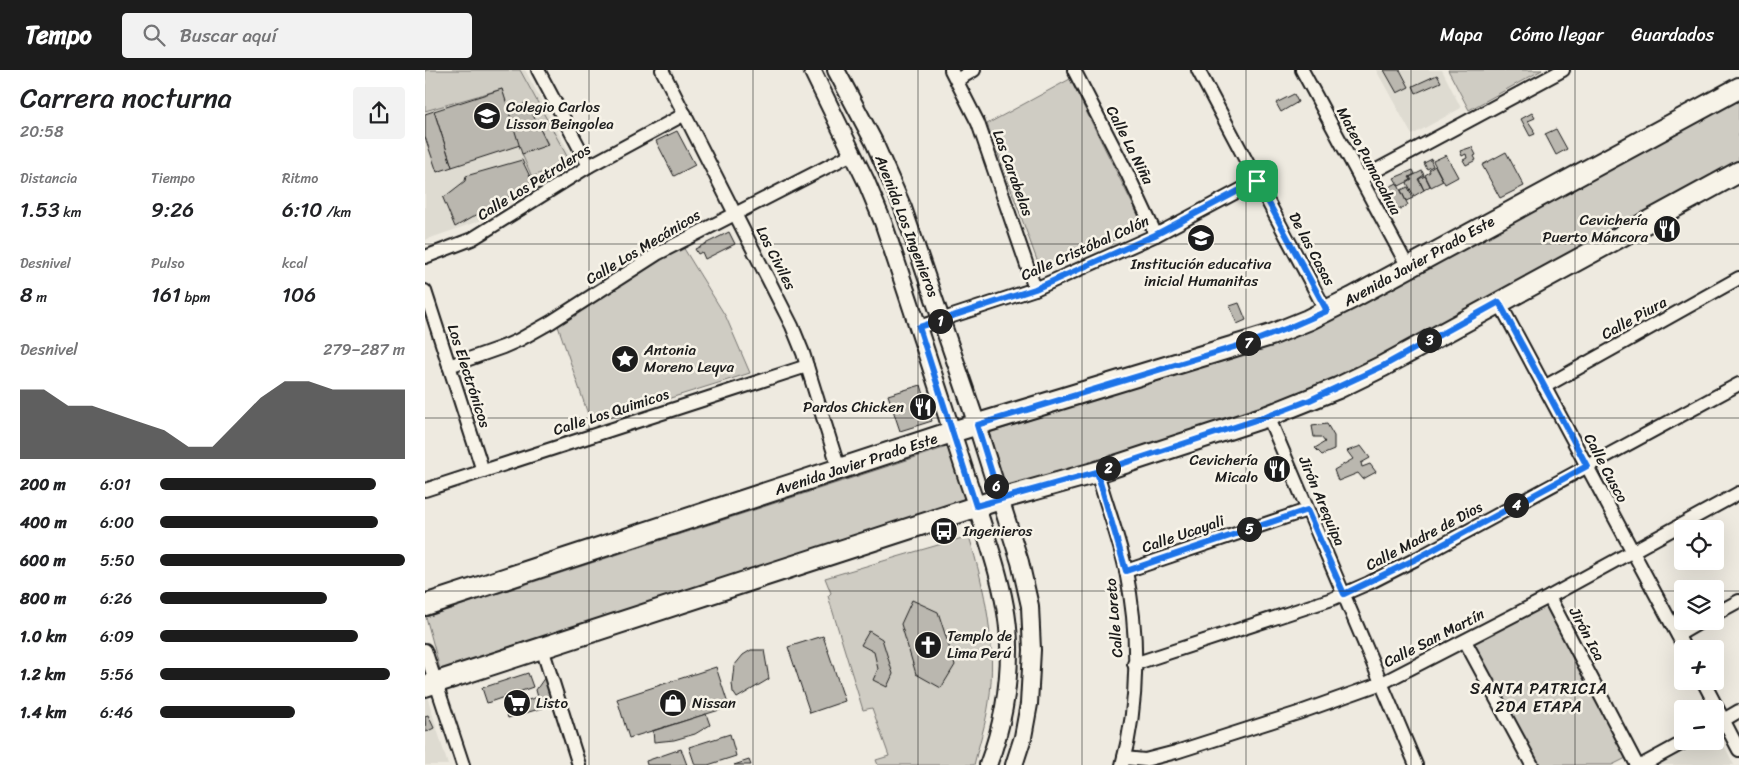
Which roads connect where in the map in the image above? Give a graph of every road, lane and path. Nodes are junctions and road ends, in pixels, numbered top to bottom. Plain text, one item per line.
1 (537, 70) edge
2 (662, 70) edge
3 (812, 70) edge
4 (836, 70) edge
5 (974, 70) edge
6 (1074, 70) edge
7 (1198, 70) edge
8 (1302, 70) edge
9 (1563, 70) edge
10 (954, 75) edge
11 (1739, 88) edge
12 (685, 114) junction
13 (852, 154) junction
14 (589, 166) junction
15 (1739, 172) edge
16 (1361, 179) junction
17 (1257, 181) junction
18 (735, 213) junction
19 (1155, 235) junction
20 (425, 257) edge
21 (1407, 267) junction
22 (1739, 278) edge
23 (1035, 289) junction
24 (425, 291) edge
25 (1499, 302) junction
26 (1327, 311) junction
27 (942, 320) junction
28 (919, 327) junction
29 (449, 366) junction
30 (807, 366) junction
31 (1739, 384) edge
32 (1544, 387) junction
33 (1268, 416) junction
34 (977, 425) junction
35 (952, 432) junction
36 (1587, 466) junction
37 (839, 469) junction
38 (483, 470) junction
39 (1097, 472) junction
40 (425, 490) edge
41 (1739, 493) edge
42 (1000, 499) junction
43 (976, 506) junction
44 (1307, 510) junction
45 (1632, 551) junction
46 (1126, 571) junction
47 (1344, 594) junction
48 (1549, 597) junction
49 (1739, 602) edge
50 (425, 605) edge
51 (1724, 610) edge
52 (1685, 630) edge
53 (1678, 634) junction
54 (1681, 640) edge
55 (1465, 641) junction
56 (542, 648) junction
57 (425, 650) edge
58 (1134, 664) junction
59 (1382, 683) junction
60 (430, 684) edge
61 (1739, 711) edge
62 (1724, 720) edge
63 (1724, 730) edge
64 (1674, 748) edge
65 (1739, 750) edge
66 (1123, 762) edge
67 (463, 765) edge
68 (579, 765) edge
69 (988, 765) edge
70 (1014, 765) edge
71 (1416, 765) edge
72 (1532, 765) edge
73 (1637, 765) edge
74 (1642, 765) edge

1 - 14 street
2 - 12 street, Los Civiles
3 - 13 street, Avenida Los Ingenieros
4 - 27 street, Avenida Los Ingenieros
5 - 10 street
6 - 19 street, Calle La Niña
7 - 17 street, De las Casas
8 - 16 street, Mateo Pumacahua
9 - 16 street
10 - 23 street, Las Carabelas
11 - 21 main road, Avenida Javier Prado Este
12 - 14 street, Calle Los Petroleros
12 - 18 street, Los Civiles
13 - 18 street, Calle Los Mecánicos
13 - 28 street, Avenida Los Ingenieros
14 - 20 street, Calle Los Petroleros
15 - 25 main road
16 - 21 street, Mateo Pumacahua
17 - 19 street, Calle Cristóbal Colón
17 - 26 street, De las Casas
18 - 29 street, Calle Los Mecánicos
18 - 30 street, Los Civiles
19 - 23 street, Calle Cristóbal Colón
21 - 26 main road, Avenida Javier Prado Este
22 - 32 street, Calle Piura
23 - 27 street, Calle Cristóbal Colón
24 - 29 street, Los Electrónicos
25 - 32 street, Calle Cusco
25 - 33 main road
26 - 34 main road, Avenida Javier Prado Este
27 - 28 street, Calle Cristóbal Colón
27 - 34 street, Avenida Los Ingenieros
28 - 35 street, Avenida Los Ingenieros
29 - 38 street, Los Electrónicos
30 - 37 street, Los Civiles
30 - 38 street, Calle Los Quimicos
31 - 36 street, Calle Madre de Dios
32 - 36 street, Calle Cusco
33 - 39 main road
33 - 44 street, Jirón Arequipa
34 - 35 main road, Avenida Javier Prado Este
34 - 42 street, Avenida Los Ingenieros
35 - 37 main road, Avenida Javier Prado Este
35 - 43 street, Avenida Los Ingenieros
36 - 45 street, Calle Cusco
36 - 47 street, Calle Madre de Dios
37 - 50 main road, Avenida Javier Prado Este
38 - 40 street, Calle Los Quimicos
39 - 42 main road
39 - 46 street, Calle Loreto
41 - 45 street, Calle San Martín
42 - 43 main road
42 - 70 street, Avenida Los Ingenieros
43 - 56 main road
43 - 69 street, Avenida Los Ingenieros
44 - 46 street, Calle Ucayali
44 - 47 street, Jirón Arequipa
45 - 48 street, Calle San Martín
45 - 53 street, Calle Cusco
46 - 58 street, Calle Loreto
47 - 58 street, Calle Madre de Dios
47 - 59 street, Jirón Arequipa
48 - 55 street, Calle San Martín
48 - 73 street, Jirón Ica
49 - 51 street
52 - 53 street
53 - 54 street, Calle Cusco
55 - 59 street, Calle San Martín
55 - 72 street
56 - 60 main road
56 - 68 street
57 - 60 street
58 - 66 street, Calle Loreto
59 - 66 street, Calle San Martín
59 - 71 street, Jirón Arequipa
60 - 67 street
61 - 62 street
63 - 65 street
64 - 74 street

